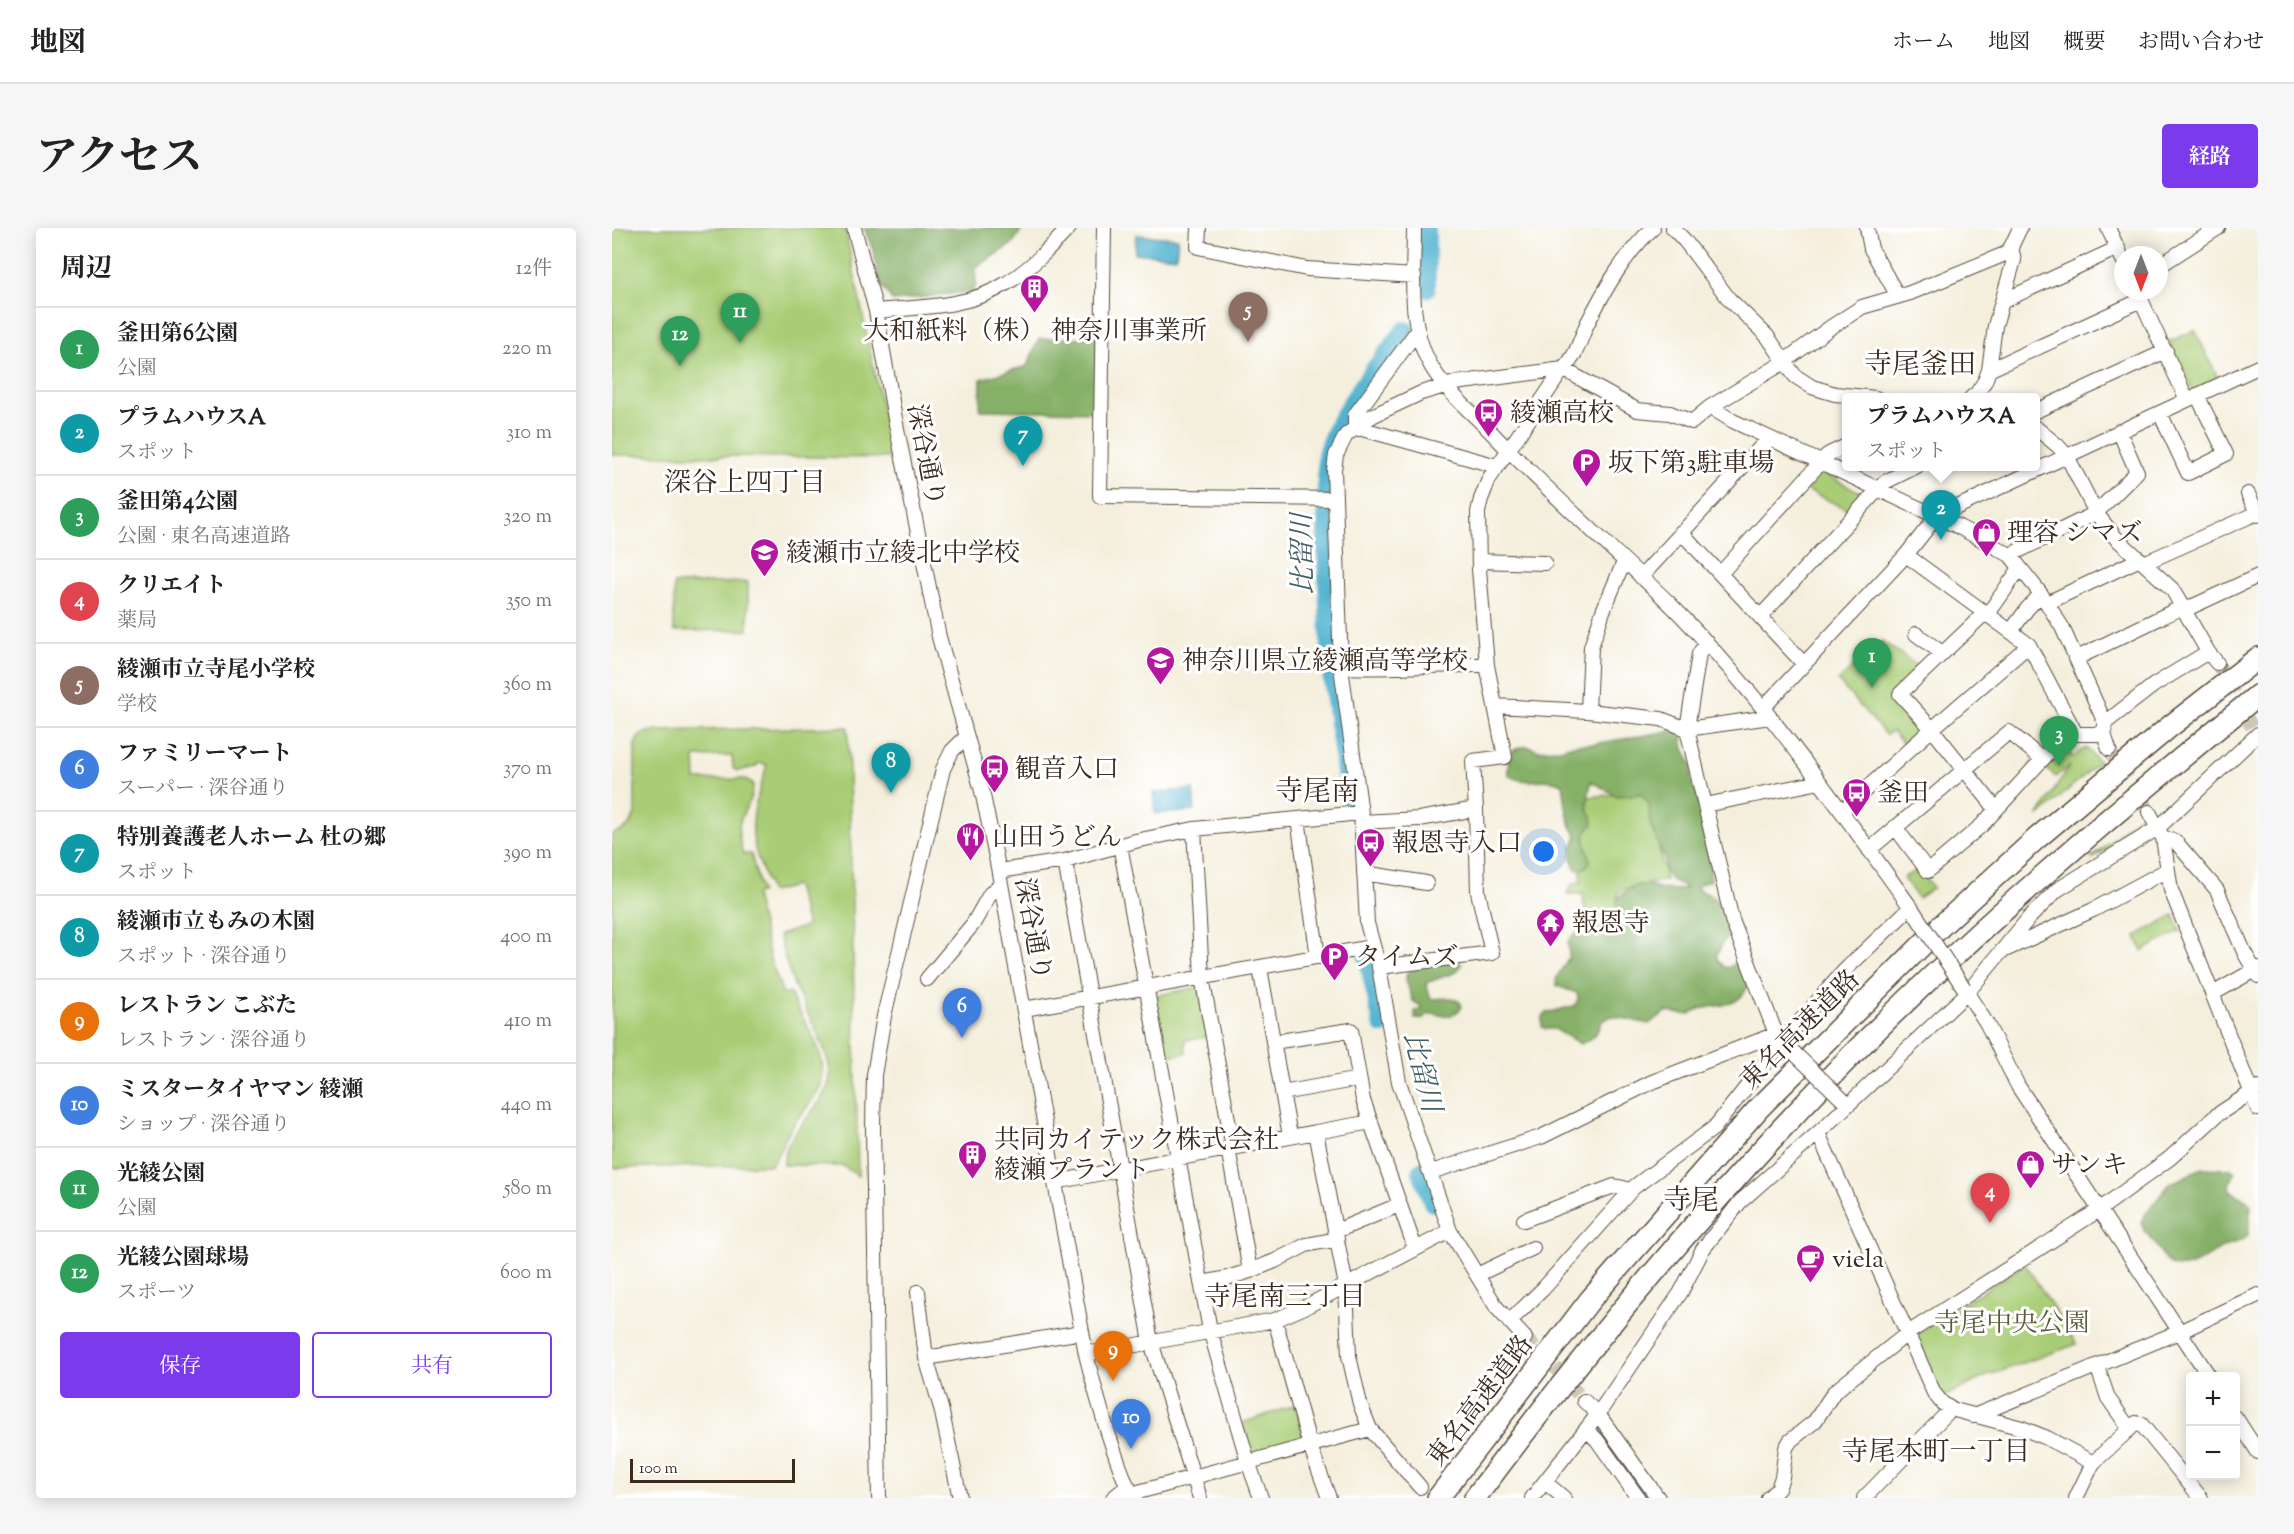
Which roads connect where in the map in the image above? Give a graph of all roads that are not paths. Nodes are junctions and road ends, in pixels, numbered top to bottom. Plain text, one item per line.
1 (854, 228) edge
2 (1070, 228) edge
3 (1104, 228) edge
4 (1199, 228) edge
5 (1414, 228) edge
6 (1653, 228) edge
7 (1673, 228) edge
8 (1867, 228) edge
9 (2019, 228) edge
10 (2108, 228) edge
11 (2218, 228) edge
12 (2116, 246) edge
13 (2011, 247) junction
14 (2114, 256) edge
15 (2168, 260) edge
16 (1414, 276) junction
17 (1898, 296) junction
18 (2129, 300) edge
19 (2141, 300) edge
20 (2003, 301) junction
21 (876, 311) junction
22 (1417, 331) junction
23 (2166, 351) junction
24 (1784, 362) junction
25 (2258, 367) edge
26 (1563, 369) junction
27 (1989, 370) junction
28 (1446, 385) junction
29 (1979, 393) edge
30 (1842, 395) edge
31 (2192, 398) junction
32 (1710, 407) junction
33 (2040, 409) edge
34 (2160, 413) junction
35 (1355, 427) junction
36 (2040, 431) edge
37 (2120, 432) junction
38 (1769, 438) junction
39 (1842, 449) edge
40 (1508, 450) junction
41 (2067, 456) junction
42 (1819, 463) junction
43 (1497, 466) junction
44 (2040, 469) edge
45 (1907, 471) edge
46 (2035, 471) edge
47 (1878, 489) junction
48 (2248, 494) dead end
49 (1330, 499) junction
50 (2096, 513) junction
51 (2258, 514) edge
52 (1936, 517) junction
53 (1681, 532) junction
54 (1906, 555) junction
55 (2010, 555) junction
56 (1479, 561) junction
57 (2142, 561) junction
58 (1624, 562) junction
59 (1545, 563) dead end
60 (2020, 568) junction
61 (1720, 574) junction
62 (2258, 576) edge
63 (1641, 577) junction
64 (2044, 599) junction
65 (2183, 609) junction
66 (1987, 613) junction
67 (1760, 617) junction
68 (2011, 631) junction
69 (1916, 634) dead end
70 (1707, 642) junction
71 (2030, 645) junction
72 (2208, 652) junction
73 (1942, 653) junction
74 (2077, 658) junction
75 (2258, 658) edge
76 (1803, 663) junction
77 (2217, 663) tunnel mouth
78 (1487, 665) junction
79 (1341, 668) junction
80 (2258, 695) edge
81 (1495, 706) junction
82 (1588, 711) junction
83 (1767, 712) junction
84 (2105, 728) junction
85 (1687, 729) junction
86 (1932, 729) junction
87 (2076, 734) junction
88 (2256, 736) edge
89 (966, 737) junction
90 (2109, 749) tunnel mouth
91 (2042, 759) junction
92 (1965, 769) junction
93 (1820, 782) junction
94 (1705, 805) junction
95 (1476, 809) junction
96 (1996, 809) junction
97 (1842, 811) junction
98 (2149, 812) tunnel mouth
99 (1361, 818) junction
100 (1298, 819) junction
101 (1895, 827) junction
102 (1194, 829) junction
103 (2161, 833) junction
104 (1120, 845) junction
105 (1869, 850) junction
106 (1065, 861) junction
107 (2167, 870) junction
108 (1364, 873) junction
109 (1000, 878) junction
110 (1426, 883) dead end
111 (1913, 910) junction
112 (1372, 947) junction
113 (2003, 951) junction
114 (1318, 957) junction
115 (1260, 968) junction
116 (1379, 968) junction
117 (2257, 972) edge
118 (1202, 977) junction
119 (927, 979) dead end
120 (1145, 986) junction
121 (1966, 991) junction
122 (2214, 993) junction
123 (1089, 997) junction
124 (1024, 1009) junction
125 (1781, 1040) junction
126 (1273, 1042) junction
127 (1359, 1079) junction
128 (2255, 1090) edge
129 (1282, 1093) junction
130 (1845, 1103) junction
131 (2258, 1109) edge
132 (1371, 1122) junction
133 (1316, 1132) junction
134 (1818, 1133) junction
135 (1290, 1136) junction
136 (1231, 1148) junction
137 (1177, 1159) junction
138 (1120, 1170) junction
139 (1431, 1172) junction
140 (1055, 1182) junction
141 (1628, 1194) junction
142 (1399, 1205) junction
143 (2099, 1210) junction
144 (1524, 1220) dead end
145 (1450, 1231) junction
146 (1337, 1235) junction
147 (1415, 1248) junction
148 (1533, 1248) dead end
149 (1250, 1271) junction
150 (1477, 1275) junction
151 (1201, 1283) junction
152 (1346, 1286) junction
153 (918, 1292) dead end
154 (2258, 1294) edge
155 (1275, 1320) junction
156 (1509, 1322) junction
157 (1210, 1330) junction
158 (1082, 1332) junction
159 (2179, 1332) junction
160 (1908, 1333) junction
161 (1525, 1338) tunnel mouth
162 (1151, 1342) junction
163 (1086, 1354) junction
164 (926, 1358) junction
165 (2097, 1366) junction
166 (2206, 1372) edge
167 (1584, 1401) tunnel mouth
168 (1951, 1409) junction
169 (1599, 1414) junction
170 (1974, 1416) junction
171 (2240, 1425) edge
172 (2129, 1428) junction
173 (1370, 1429) junction
174 (1587, 1430) junction
175 (1310, 1446) junction
176 (2258, 1452) edge
177 (1248, 1462) junction
178 (2093, 1463) junction
179 (1192, 1478) junction
180 (1545, 1482) junction
181 (1420, 1487) dead end
182 (1130, 1493) edge
183 (879, 1498) edge
184 (960, 1498) edge
185 (1113, 1498) edge
186 (1200, 1498) edge
187 (1261, 1498) edge
188 (1329, 1498) edge
189 (1438, 1498) edge
190 (1475, 1498) edge
191 (1532, 1498) edge
192 (1564, 1498) edge
193 (1638, 1498) edge
194 (1658, 1498) edge
195 (1768, 1498) edge
196 (1864, 1498) edge
197 (2076, 1498) edge
198 (2201, 1498) edge

1 - 21 street, 深谷通り
2 - 21 street
3 - 49 street
4 - 16 street
5 - 16 street
6 - 26 street
7 - 24 street
8 - 17 street
9 - 13 street
10 - 12 street
11 - 15 street
13 - 17 street
13 - 20 street
14 - 20 street
16 - 22 street
17 - 24 street
18 - 27 street
19 - 23 street
20 - 27 street
21 - 89 street, 深谷通り
22 - 28 street
22 - 35 street
23 - 31 street
23 - 33 street
24 - 30 street
24 - 32 street
25 - 31 street
26 - 28 street
26 - 32 street
26 - 40 street
27 - 29 street
28 - 35 street
28 - 40 street
31 - 34 street
31 - 34 street
32 - 38 street
34 - 37 street
35 - 43 street
35 - 49 street
36 - 41 street
37 - 41 street
37 - 50 street
38 - 42 street
38 - 53 street
39 - 42 street
40 - 43 street
40 - 58 street
41 - 44 street
41 - 50 street
42 - 47 street
42 - 61 street
43 - 56 street
45 - 47 street
46 - 52 street
47 - 52 street
47 - 67 street
48 - 51 street
49 - 79 street
50 - 55 street
50 - 57 street
51 - 57 street
52 - 54 street
52 - 55 street
53 - 61 street
53 - 63 street
54 - 66 street
54 - 76 street
55 - 60 street
56 - 59 street
56 - 78 street
57 - 64 street
57 - 65 street
58 - 63 street
58 - 82 street
60 - 64 street
60 - 66 street
61 - 67 street
62 - 65 street
63 - 70 street
64 - 68 street
64 - 74 street
65 - 72 street
65 - 74 street
66 - 68 street
66 - 73 street
67 - 76 street
68 - 71 street
69 - 73 street
70 - 83 street
70 - 85 street
71 - 86 street
71 - 87 street
72 - 77 street
72 - 84 street
73 - 86 street
74 - 84 street
75 - 189 highway, 東名高速道路
76 - 83 street
78 - 79 street
78 - 81 street
79 - 99 street
80 - 190 highway
81 - 82 street
81 - 95 street
82 - 85 street
83 - 85 street
83 - 93 street
84 - 87 street
84 - 90 street
85 - 94 street
86 - 92 street
86 - 97 street
87 - 91 street
88 - 103 street
89 - 109 street, 深谷通り
89 - 183 street
91 - 92 street
91 - 96 street
92 - 96 street
92 - 101 street
93 - 94 street
93 - 97 street
94 - 125 street
95 - 99 street
95 - 116 street
96 - 101 street
97 - 105 street
98 - 103 street
99 - 100 street
99 - 108 street
100 - 102 street
100 - 114 street
101 - 105 street
102 - 104 street
102 - 118 street
103 - 107 street
103 - 113 street
103 - 117 street
104 - 106 street
104 - 120 street
105 - 111 street
106 - 109 street
106 - 123 street
107 - 113 street
107 - 122 street
108 - 110 street
108 - 112 street
109 - 119 street
109 - 124 street, 深谷通り
111 - 121 street, bridge
111 - 125 street
112 - 114 street
112 - 116 street
113 - 121 street
114 - 115 street
115 - 118 street
115 - 126 street
116 - 139 street
117 - 122 street
118 - 120 street
118 - 136 street
120 - 123 street
120 - 137 street
121 - 130 street
121 - 143 street
122 - 128 street
123 - 124 street
123 - 138 street
124 - 140 street, 深谷通り
125 - 130 street, bridge
125 - 139 street
125 - 141 street
126 - 127 street
126 - 129 street
127 - 129 street
127 - 132 street
128 - 131 street
128 - 143 street
129 - 135 street
130 - 134 street
132 - 133 street
132 - 142 street
133 - 135 street
133 - 146 street
134 - 160 street
134 - 169 street
135 - 136 street
136 - 137 street
136 - 149 street
137 - 138 street
137 - 151 street
138 - 140 street
138 - 162 street
139 - 145 street
140 - 158 street, 深谷通り
141 - 144 street
141 - 156 street
142 - 146 street
142 - 147 street
143 - 159 street
143 - 160 street
145 - 147 street
145 - 150 street
146 - 149 street
146 - 152 street
147 - 152 street
148 - 150 street
149 - 151 street
150 - 156 street
151 - 157 street
152 - 155 street
152 - 173 street
153 - 164 street
154 - 159 street
155 - 157 street
155 - 175 street
156 - 161 street
157 - 162 street
157 - 177 street
158 - 163 street, 深谷通り
158 - 164 street
159 - 165 street
159 - 166 street
160 - 168 street
160 - 195 street
162 - 163 street
162 - 179 street
163 - 182 street, 深谷通り
164 - 184 street
165 - 170 street
165 - 172 street
167 - 169 street
168 - 170 street
168 - 196 street
169 - 174 street
169 - 194 street
170 - 178 street
171 - 176 street
172 - 178 street
172 - 198 street
173 - 175 street
173 - 181 street
174 - 180 street
174 - 193 street
175 - 177 street
175 - 188 street
177 - 179 street
177 - 187 street
178 - 197 street
179 - 182 street
179 - 186 street
180 - 191 street
180 - 192 street
182 - 185 street

